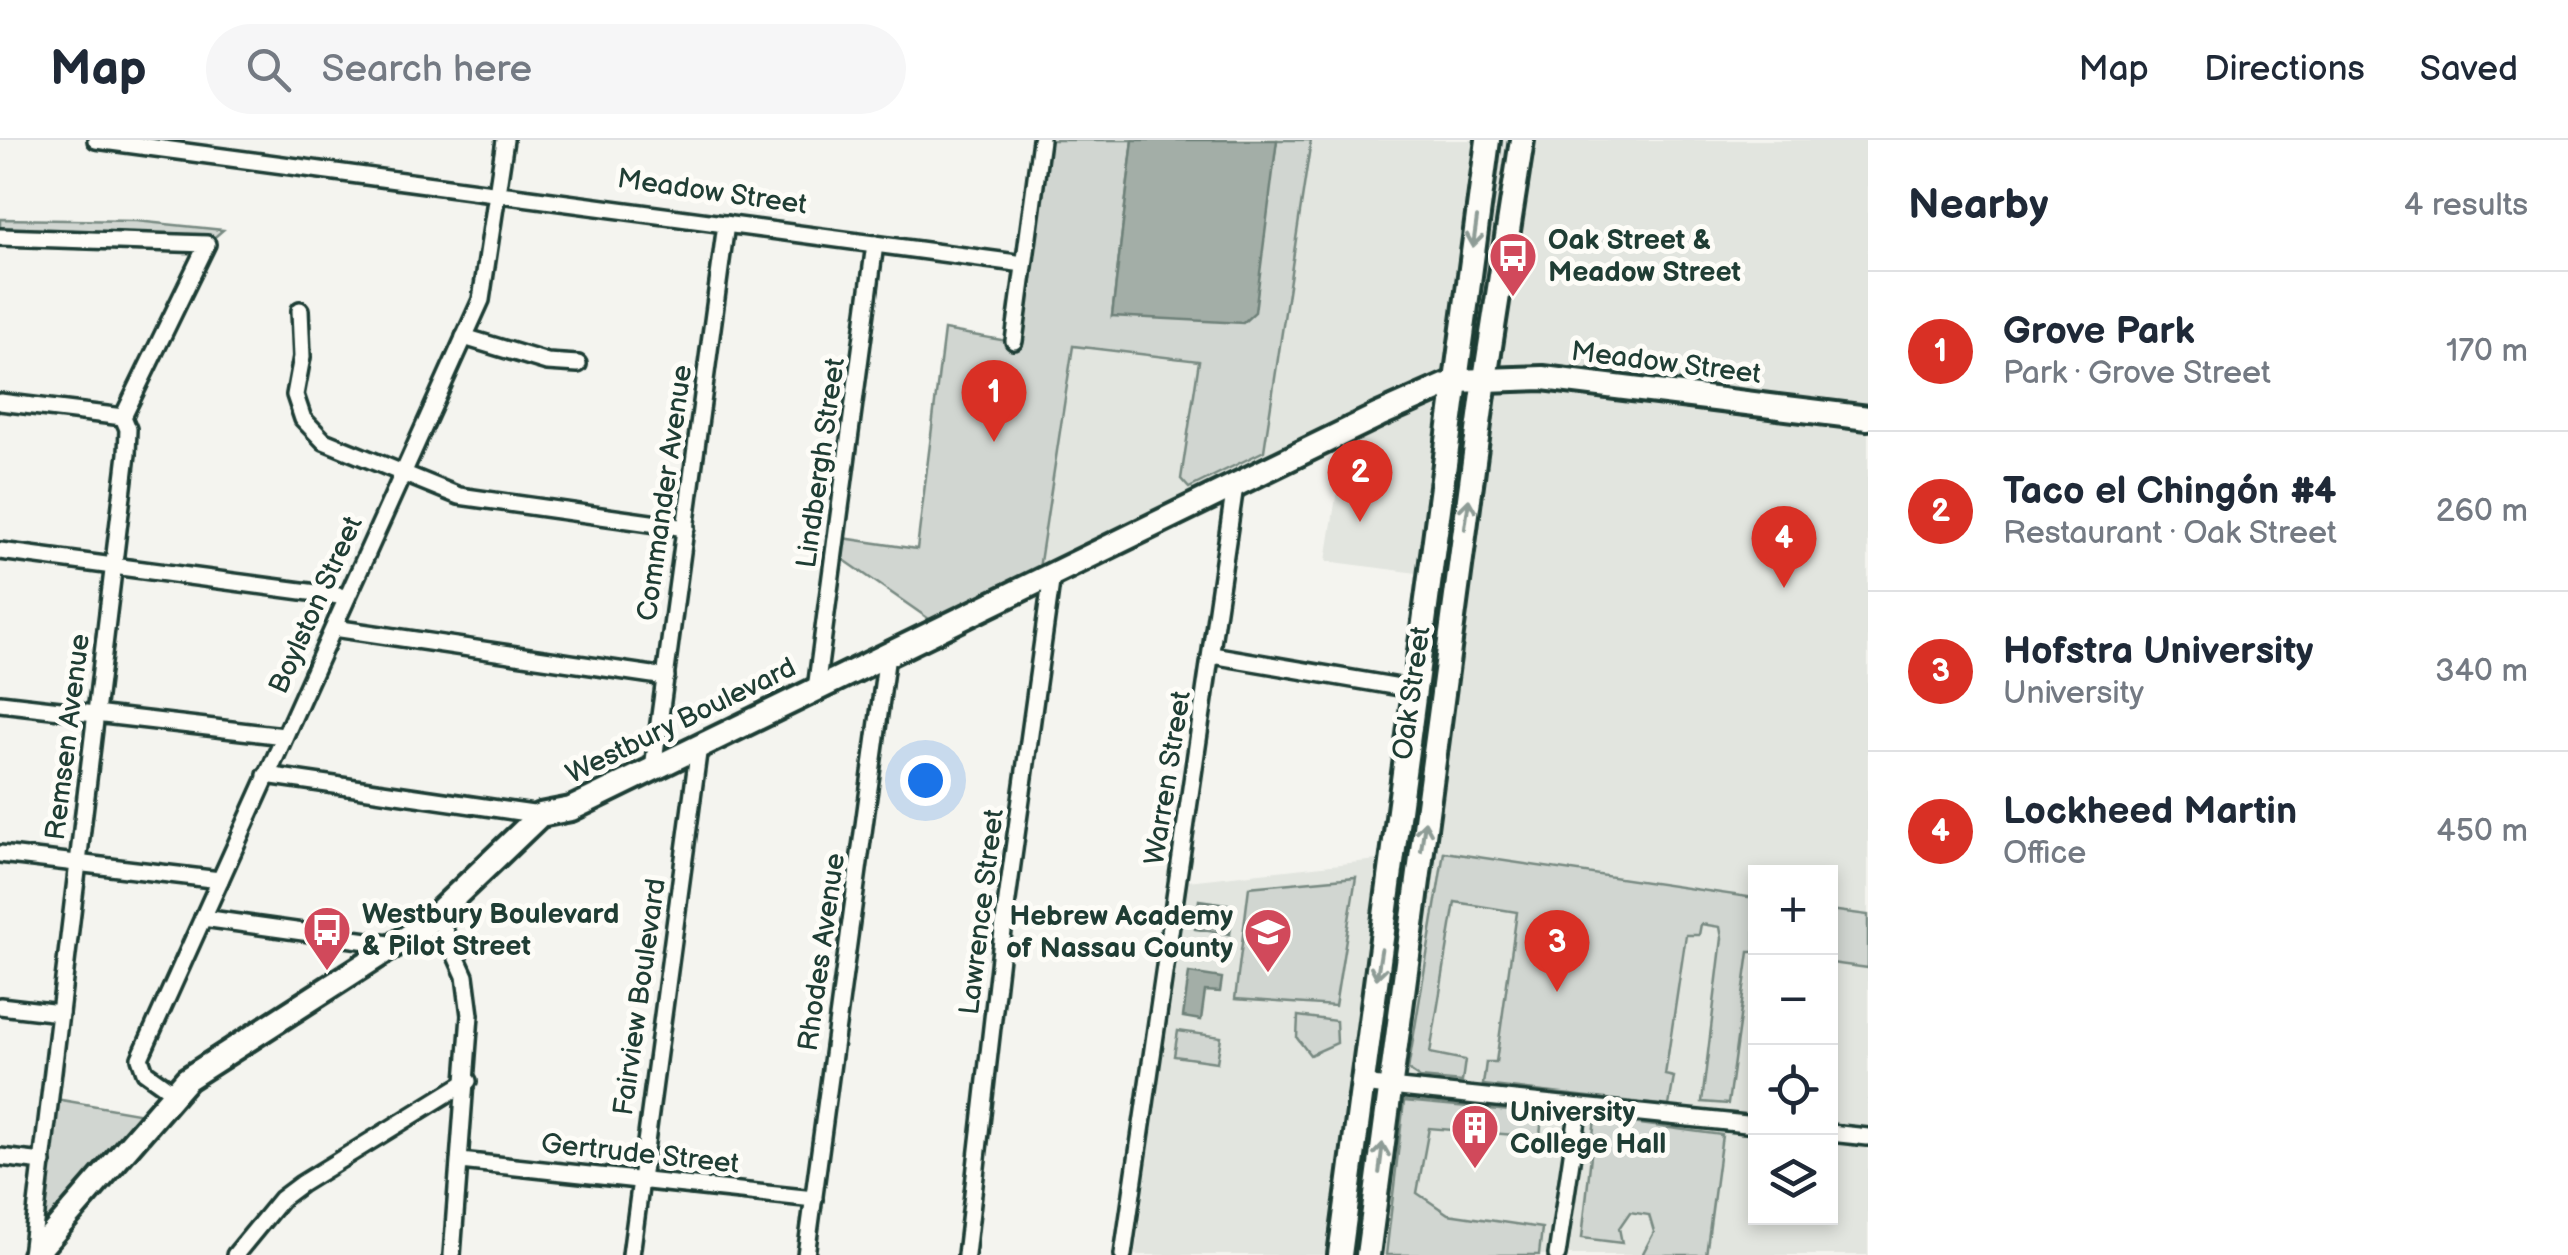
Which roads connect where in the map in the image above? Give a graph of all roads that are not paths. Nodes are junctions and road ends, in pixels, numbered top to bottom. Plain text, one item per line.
1 (96, 140) edge
2 (505, 140) edge
3 (1041, 140) edge
4 (1488, 140) edge
5 (1522, 140) edge
6 (498, 194) junction
7 (726, 224) junction
8 (0, 237) edge
9 (875, 244) junction
10 (1024, 264) junction
11 (300, 310) dead end
12 (464, 337) junction
13 (1014, 340) dead end
14 (578, 364) dead end
15 (1485, 379) junction
16 (1456, 382) junction
17 (0, 402) edge
18 (1406, 403) junction
19 (123, 417) junction
20 (1868, 418) edge
21 (1450, 432) junction
22 (402, 476) junction
23 (1235, 486) junction
24 (686, 528) junction
25 (0, 551) edge
26 (114, 564) junction
27 (1052, 575) junction
28 (347, 597) junction
29 (334, 628) junction
30 (1212, 654) junction
31 (887, 655) junction
32 (666, 677) junction
33 (816, 689) junction
34 (1417, 690) junction
35 (0, 703) edge
36 (96, 714) junction
37 (284, 736) junction
38 (699, 746) junction
39 (653, 768) junction
40 (266, 775) junction
41 (540, 815) junction
42 (0, 854) edge
43 (78, 863) junction
44 (220, 880) junction
45 (437, 914) junction
46 (203, 918) junction
47 (396, 945) junction
48 (0, 1006) edge
49 (60, 1013) junction
50 (468, 1081) junction
51 (1361, 1084) junction
52 (1390, 1086) junction
53 (173, 1092) junction
54 (1579, 1107) junction
55 (1748, 1124) edge
56 (1838, 1134) edge
57 (1868, 1137) edge
58 (0, 1157) edge
59 (460, 1161) junction
60 (43, 1162) junction
61 (641, 1178) junction
62 (814, 1199) junction
63 (32, 1255) edge
64 (235, 1255) edge
65 (452, 1255) edge
66 (630, 1255) edge
67 (806, 1255) edge
68 (966, 1255) edge
69 (1123, 1255) edge
70 (1340, 1255) edge
71 (1368, 1255) edge
72 (1558, 1255) edge

1 - 6 street, Meadow Street
2 - 6 street, Boylston Street
3 - 10 street
4 -> 16 street, Oak Street
5 - 15 street, Oak Street
6 - 7 street, Meadow Street
6 - 12 street, Boylston Street
7 - 9 street, Meadow Street
7 - 24 street, Commander Avenue
8 - 19 street, Remsen Avenue
9 - 10 street, Meadow Street
9 - 33 street, Lindbergh Street
10 - 13 street
11 - 22 street
12 - 14 street
12 - 22 street, Boylston Street
15 - 16 street, Meadow Street
15 - 20 street, Meadow Street
52 -> 15 street, Oak Street
16 - 18 street, Westbury Boulevard
16 - 21 street, Oak Street
17 - 19 street
18 - 21 street
18 - 23 street, Westbury Boulevard
19 - 26 street, Remsen Avenue
21 - 34 street, Oak Street
22 - 24 street
22 - 28 street, Boylston Street
23 - 27 street, Westbury Boulevard
23 - 30 street, Warren Street
24 - 32 street, Commander Avenue
25 - 26 street
26 - 28 street
26 - 36 street, Remsen Avenue
27 - 31 street, Westbury Boulevard
27 - 68 street, Lawrence Street
28 - 29 street, Boylston Street
29 - 32 street
29 - 37 street, Boylston Street
30 - 34 street
30 - 69 street, Warren Street
31 - 33 street, Westbury Boulevard
31 - 62 street, Rhodes Avenue
32 - 39 street, Commander Avenue
33 - 38 street, Westbury Boulevard
34 -> 51 street, Oak Street
35 - 36 street
36 - 37 street
36 - 43 street, Remsen Avenue
37 - 40 street, Boylston Street
38 - 39 street, Westbury Boulevard
38 - 61 street, Fairview Boulevard
39 - 41 street, Westbury Boulevard
40 - 41 street
40 - 44 street, Boylston Street
41 - 45 street, Westbury Boulevard
42 - 43 street
43 - 44 street
43 - 49 street, Remsen Avenue
44 - 46 street, Boylston Street
45 - 47 street, Westbury Boulevard
45 - 50 street
46 - 47 street
46 - 53 street, Boylston Street
47 - 53 street, Westbury Boulevard
48 - 49 street
49 - 60 street, Remsen Avenue
50 - 59 street
50 - 64 street
51 - 52 street
51 - 70 street, Oak Street
52 - 54 street
71 -> 52 street, Oak Street
53 - 63 street, Westbury Boulevard
54 - 55 street
54 - 72 street
56 - 57 street
58 - 60 street
59 - 61 street, Gertrude Street
59 - 65 street
60 - 63 street, Remsen Avenue
61 - 62 street, Gertrude Street
61 - 66 street, Fairview Boulevard
62 - 67 street, Rhodes Avenue

